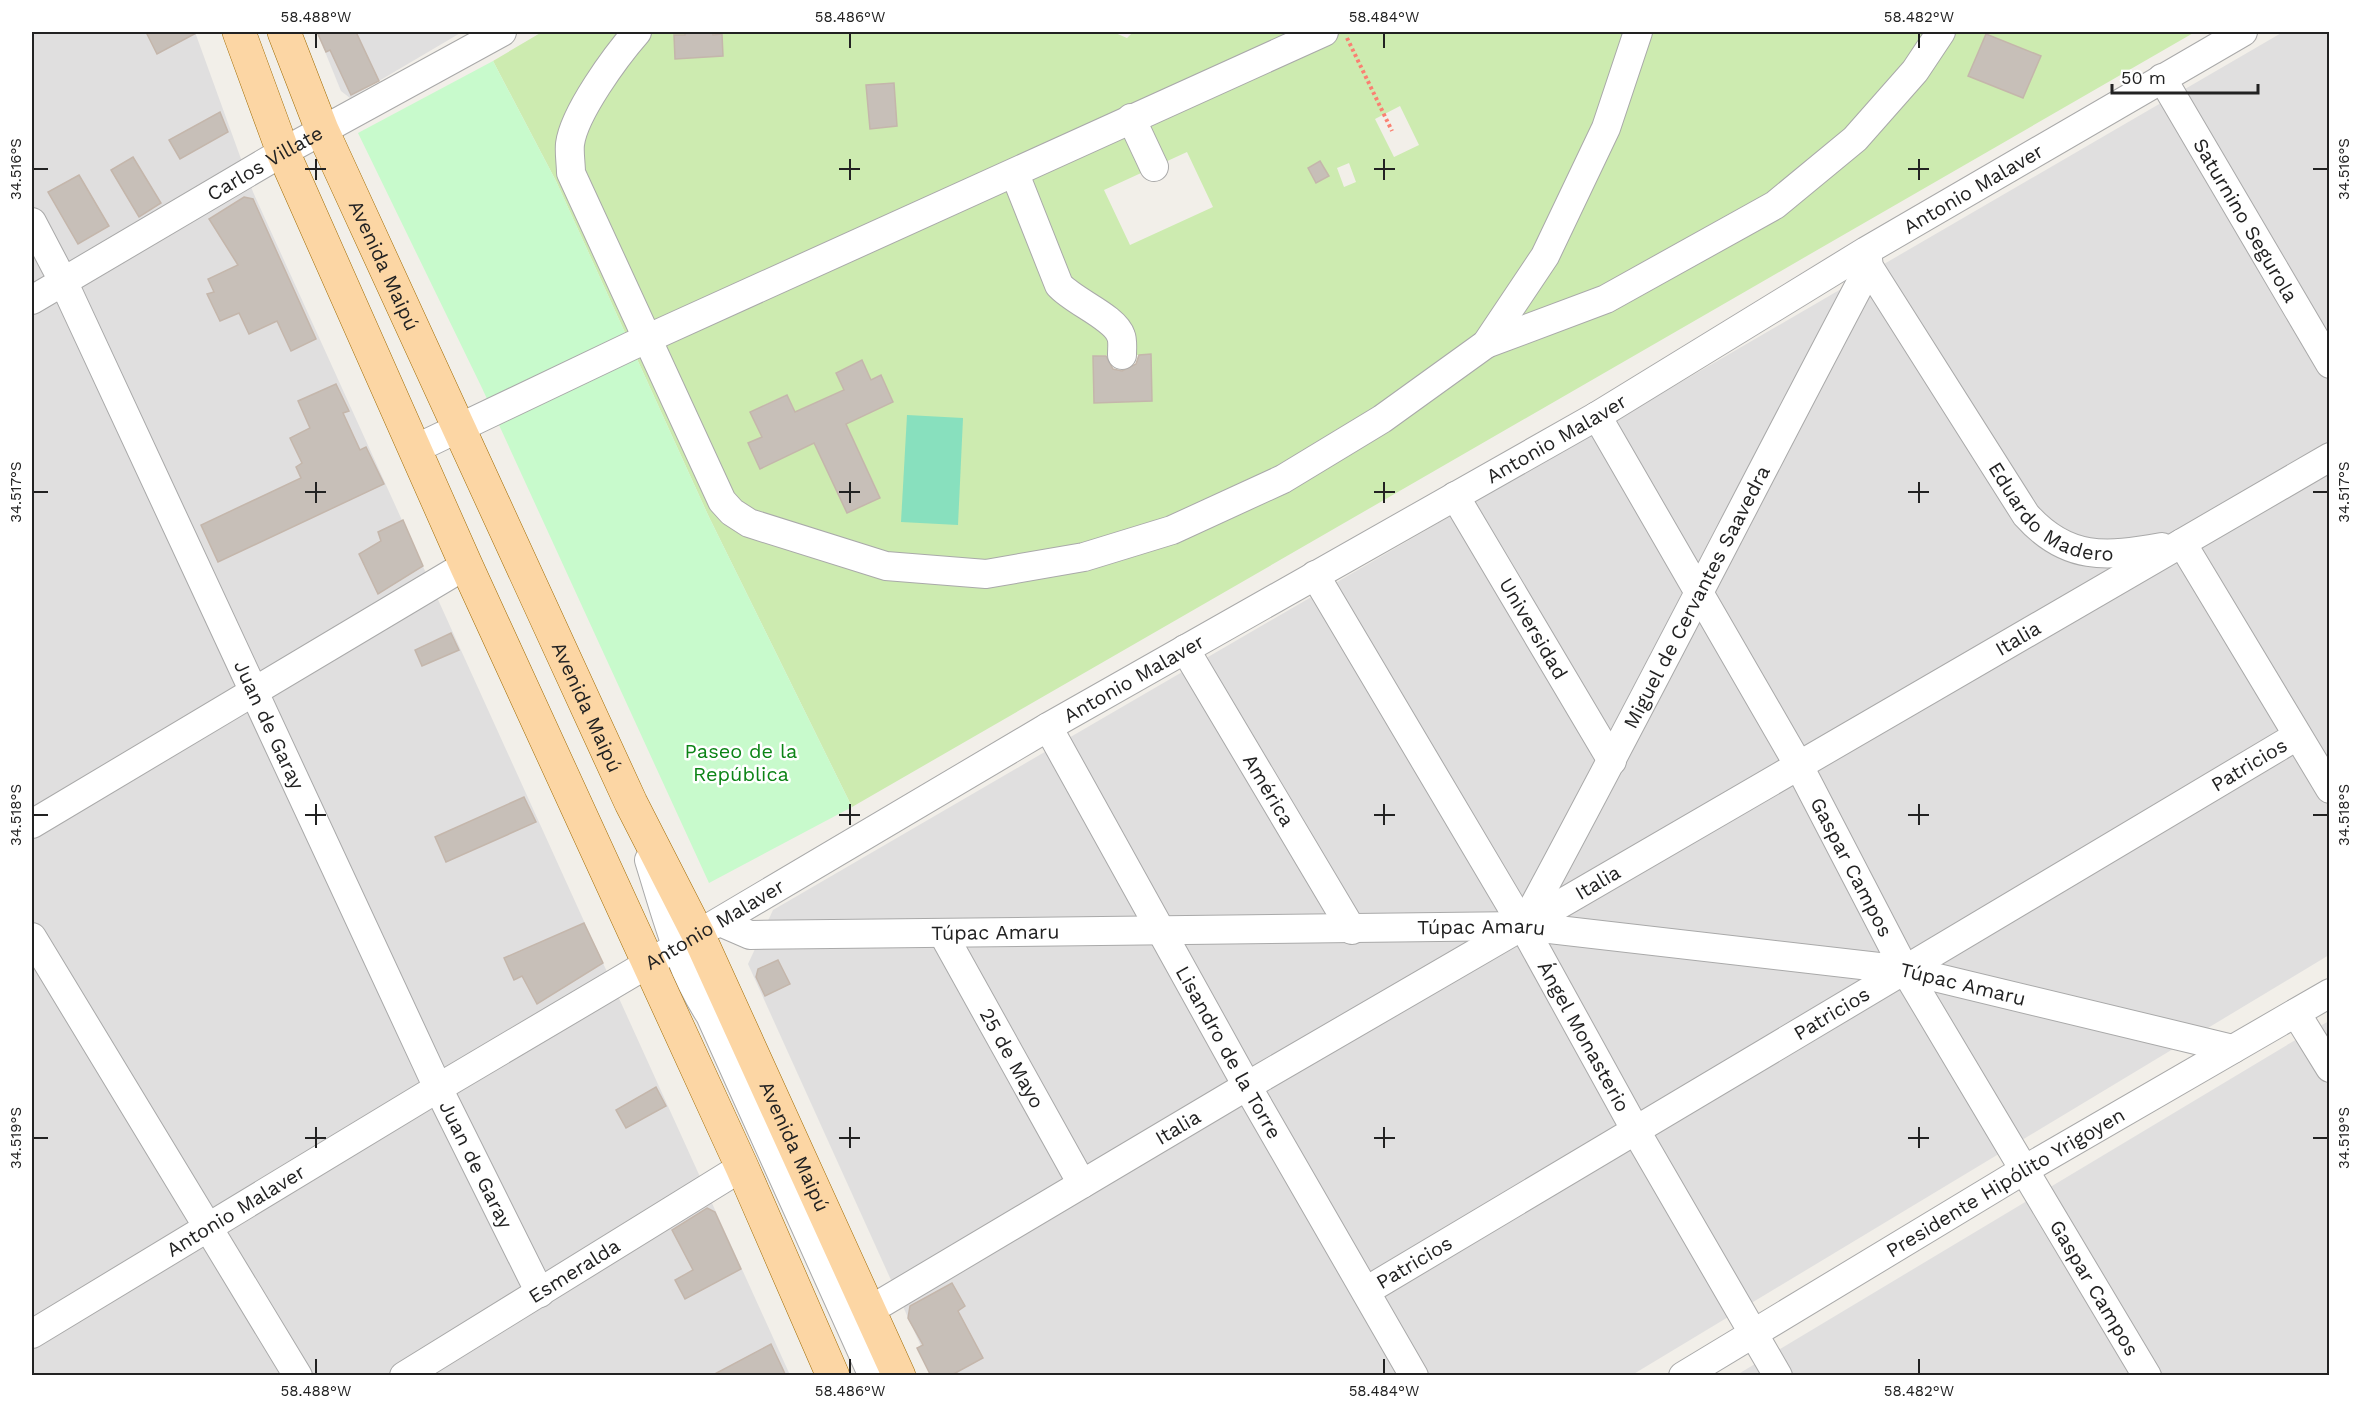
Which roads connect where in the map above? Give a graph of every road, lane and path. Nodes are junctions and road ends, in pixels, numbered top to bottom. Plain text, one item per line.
1 (239, 32) edge
2 (284, 32) edge
3 (502, 32) edge
4 (637, 32) edge
5 (1324, 32) edge
6 (1344, 32) edge
7 (1638, 32) edge
8 (1941, 32) edge
9 (2243, 32) edge
10 (2162, 78) junction
11 (1131, 118) junction
12 (322, 130) junction
13 (1392, 131) dead end
14 (283, 152) junction
15 (1154, 167) dead end
16 (1015, 174) junction
17 (32, 222) edge
18 (1868, 259) junction
19 (63, 281) junction
20 (32, 300) edge
21 (649, 339) junction
22 (1486, 344) junction
23 (1122, 355) dead end
24 (2330, 364) edge
25 (1597, 416) junction
26 (459, 429) junction
27 (415, 449) junction
28 (2330, 457) edge
29 (1455, 496) junction
30 (2182, 543) junction
31 (466, 565) junction
32 (1315, 575) junction
33 (1697, 593) junction
34 (1185, 649) junction
35 (255, 691) junction
36 (1048, 727) junction
37 (2297, 736) junction
38 (1612, 761) junction
39 (1799, 766) junction
40 (2330, 789) edge
41 (32, 824) edge
42 (1523, 926) junction
43 (1160, 929) junction
44 (1352, 930) junction
45 (698, 934) junction
46 (944, 934) junction
47 (32, 937) edge
48 (648, 966) junction
49 (1905, 970) junction
50 (2330, 993) edge
51 (2296, 1013) junction
52 (2233, 1049) junction
53 (2330, 1068) edge
54 (1247, 1086) junction
55 (438, 1088) junction
56 (748, 1124) junction
57 (1636, 1131) junction
58 (2024, 1170) junction
59 (1082, 1184) junction
60 (207, 1229) junction
61 (1366, 1292) junction
62 (540, 1293) junction
63 (870, 1310) junction
64 (1754, 1333) junction
65 (32, 1334) edge
66 (873, 1375) edge
67 (298, 1376) edge
68 (404, 1376) edge
69 (834, 1376) edge
70 (1414, 1376) edge
71 (1683, 1376) edge
72 (1778, 1376) edge
73 (2146, 1376) edge

1 - 14 main road
2 - 12 main road, Avenida Maipú
3 - 12 street, Carlos Villate
4 - 21 street
5 - 11 street
6 - 13 path
7 - 22 street
8 - 22 street
9 - 10 street, Antonio Malaver
10 - 18 street, Antonio Malaver
10 - 24 street, Saturnino Segurola
11 - 15 street
11 - 16 street
12 - 14 street, Carlos Villate
12 - 26 main road, Avenida Maipú
14 - 19 street, Carlos Villate
14 - 27 main road
16 - 21 street
16 - 23 street
17 - 19 street, Juan de Garay
18 - 25 street, Antonio Malaver
18 - 30 street, Eduardo Madero
18 - 33 street, Miguel de Cervantes Saavedra
19 - 20 street, Carlos Villate
19 - 35 street, Juan de Garay
21 - 22 street
21 - 26 street
25 - 29 street, Antonio Malaver
25 - 33 street, Gaspar Campos
26 - 27 street
26 - 45 main road, Avenida Maipú
27 - 31 main road
28 - 30 street, Italia
29 - 32 street, Antonio Malaver
29 - 38 street, Universidad
30 - 37 street
30 - 39 street, Italia
31 - 35 street
31 - 48 main road
32 - 34 street, Antonio Malaver
32 - 42 street, Ángel Monasterio
33 - 38 street, Miguel de Cervantes Saavedra
33 - 39 street, Gaspar Campos
34 - 36 street, Antonio Malaver
34 - 44 street, América
35 - 41 street
35 - 55 street, Juan de Garay
36 - 43 street, Lisandro de la Torre
36 - 45 street, Antonio Malaver
37 - 40 street
37 - 49 street, Patricios
38 - 42 street, Miguel de Cervantes Saavedra
39 - 42 street, Italia
39 - 49 street, Gaspar Campos
42 - 44 street, Túpac Amaru
42 - 49 street, Túpac Amaru
42 - 54 street, Italia
42 - 57 street, Ángel Monasterio
43 - 44 street, Túpac Amaru
43 - 46 street, Túpac Amaru
43 - 54 street, Lisandro de la Torre
45 - 46 street, Túpac Amaru
45 - 48 street, Antonio Malaver
45 - 56 street
45 - 63 main road, Avenida Maipú
46 - 59 street, 25 de Mayo
47 - 60 street
48 - 55 street, Antonio Malaver
48 - 56 main road
49 - 52 street, Túpac Amaru
49 - 57 street, Patricios
49 - 58 street, Gaspar Campos
50 - 51 street, Presidente Hipólito Yrigoyen
51 - 52 street, Presidente Hipólito Yrigoyen
51 - 53 street
52 - 58 street, Presidente Hipólito Yrigoyen
54 - 59 street, Italia
54 - 61 street, Lisandro de la Torre
55 - 60 street, Antonio Malaver
55 - 62 street, Juan de Garay
56 - 62 street, Esmeralda
56 - 66 street
56 - 66 street
56 - 69 main road
57 - 61 street, Patricios
57 - 64 street, Ángel Monasterio
58 - 64 street, Presidente Hipólito Yrigoyen
58 - 73 street, Gaspar Campos
59 - 63 street, Italia
60 - 65 street, Antonio Malaver
60 - 67 street
61 - 70 street, Lisandro de la Torre
62 - 68 street, Esmeralda
63 - 66 main road, Avenida Maipú
64 - 71 street, Presidente Hipólito Yrigoyen
64 - 72 street, Ángel Monasterio

